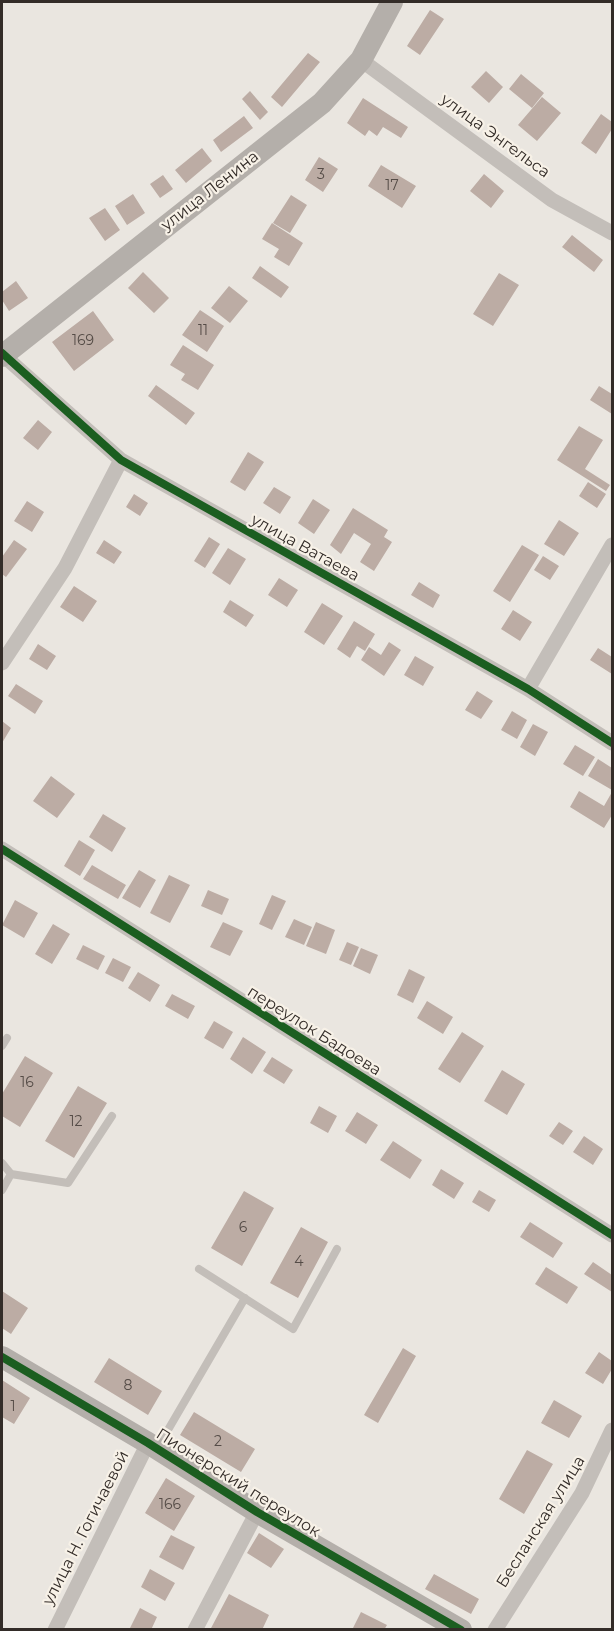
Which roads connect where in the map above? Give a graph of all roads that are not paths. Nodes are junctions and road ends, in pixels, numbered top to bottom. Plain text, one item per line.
1 (385, 4) edge
2 (361, 60) junction
3 (612, 233) edge
4 (2, 355) edge
5 (121, 460) junction
6 (612, 545) edge
7 (2, 663) edge
8 (528, 689) junction
9 (612, 743) edge
10 (2, 849) edge
11 (7, 1038) dead end
12 (2, 1046) edge
13 (111, 1116) dead end
14 (2, 1163) edge
15 (11, 1174) junction
16 (2, 1190) edge
17 (612, 1235) edge
18 (337, 1249) dead end
19 (199, 1269) dead end
20 (245, 1298) junction
21 (2, 1357) edge
22 (612, 1430) edge
23 (152, 1446) junction
24 (257, 1512) junction
25 (55, 1629) edge
26 (195, 1629) edge
27 (461, 1629) edge
28 (495, 1629) edge

1 - 2 street, улица Ленина
2 - 3 street, улица Энгельса
2 - 4 street, улица Ленина
4 - 5 street, улица Ватаева
5 - 7 street
5 - 8 street, улица Ватаева
6 - 8 street
8 - 9 street, улица Ватаева
10 - 17 street, переулок Бадоева
11 - 12 lane
13 - 15 lane
14 - 15 lane
15 - 16 lane
18 - 20 lane
19 - 20 lane
20 - 23 lane
21 - 23 street, Пионерский переулок
22 - 28 street, Бесланская улица
23 - 24 street, Пионерский переулок
23 - 25 street, улица Н. Гогичаевой
24 - 26 street
24 - 27 street, Пионерский переулок

